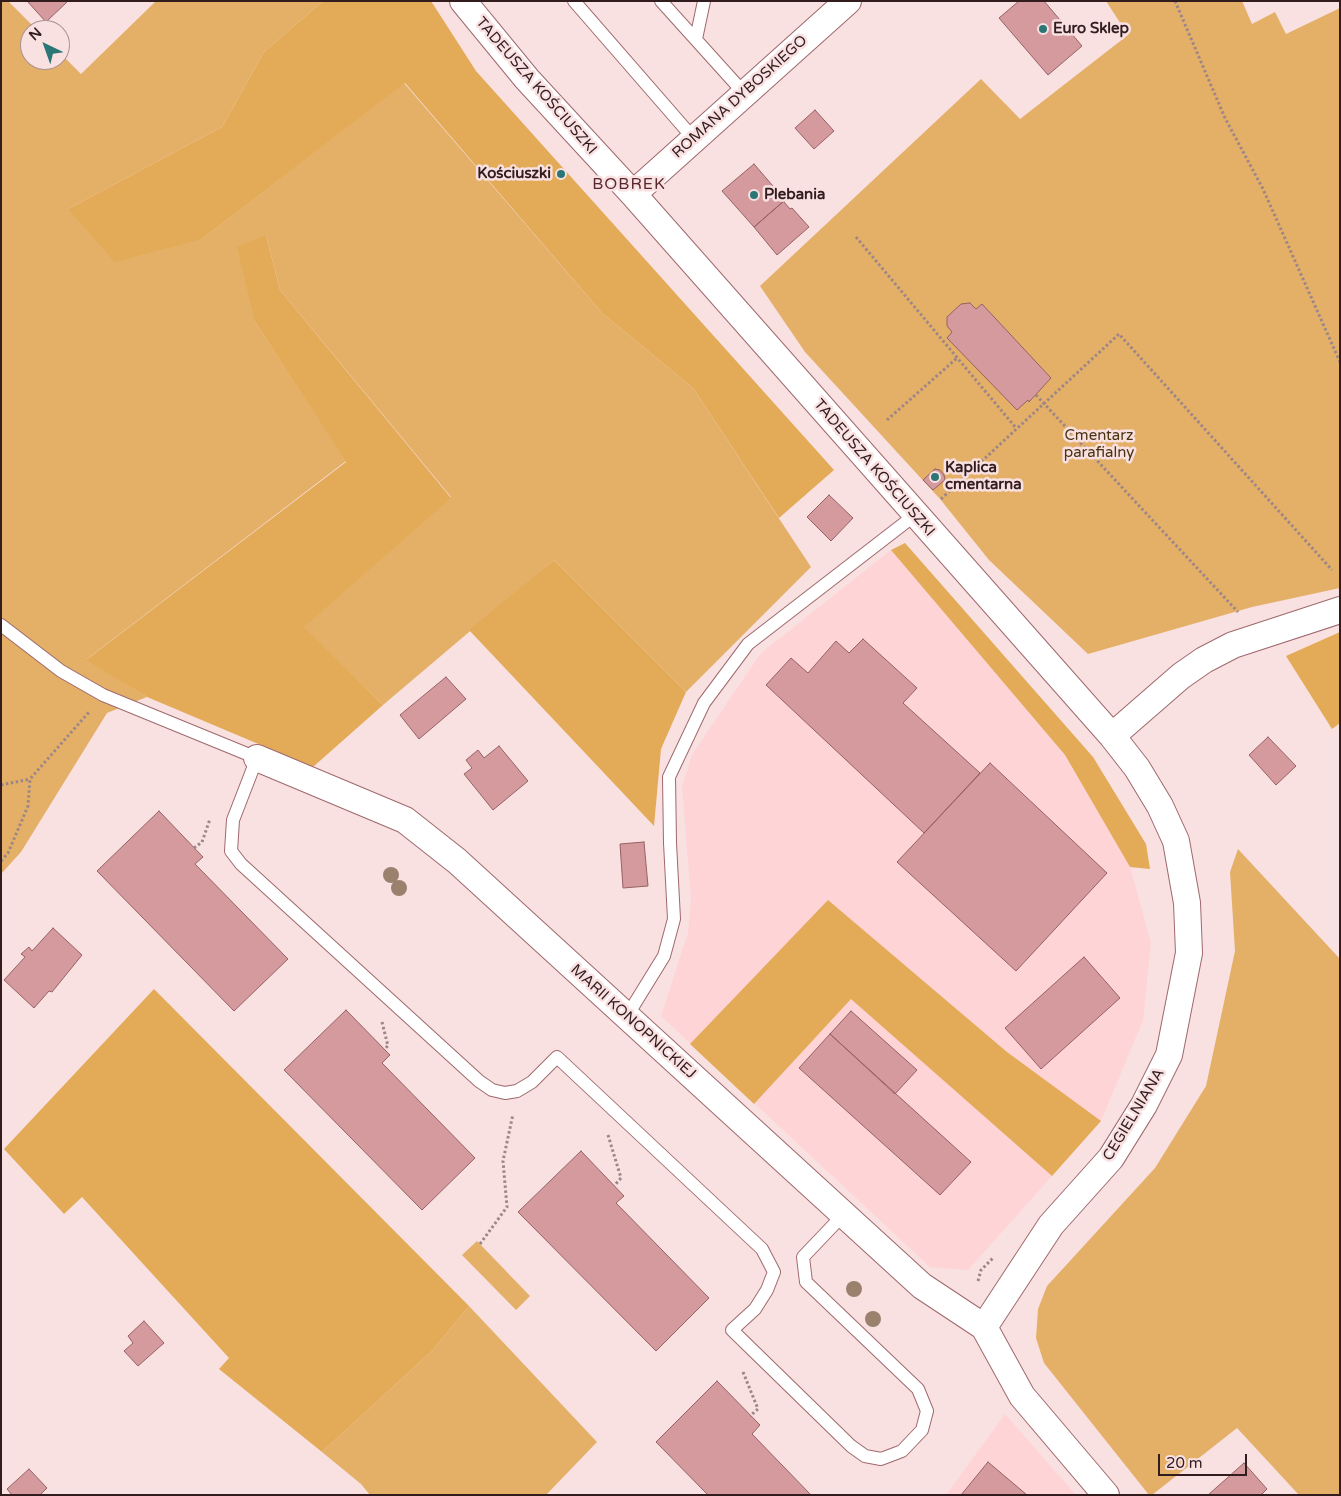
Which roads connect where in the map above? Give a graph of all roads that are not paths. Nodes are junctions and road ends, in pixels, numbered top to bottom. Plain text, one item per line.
1 (463, 1) edge
2 (574, 1) edge
3 (661, 1) edge
4 (704, 1) edge
5 (848, 1) edge
6 (696, 40) junction
7 (744, 93) junction
8 (694, 139) junction
9 (633, 194) junction
10 (915, 515) junction
11 (1340, 610) edge
12 (1, 625) edge
13 (1112, 736) junction
14 (257, 758) junction
15 (627, 1016) junction
16 (843, 1214) junction
17 (975, 1322) junction
18 (1106, 1495) edge

1 - 9 street, TADEUSZA KOŚCIUSZKI
2 - 8 lane
3 - 6 lane
4 - 6 lane
5 - 7 street, ROMANA DYBOSKIEGO
6 - 7 lane
7 - 8 street, ROMANA DYBOSKIEGO
8 - 9 street, ROMANA DYBOSKIEGO
9 - 10 street, TADEUSZA KOŚCIUSZKI
10 - 13 street, TADEUSZA KOŚCIUSZKI
10 - 15 lane
11 - 13 street
12 - 14 lane
13 - 17 street, CEGIELNIANA
14 - 15 street, MARII KONOPNICKIEJ
14 - 16 lane
15 - 16 street, MARII KONOPNICKIEJ
16 - 17 street, MARII KONOPNICKIEJ
17 - 18 street

